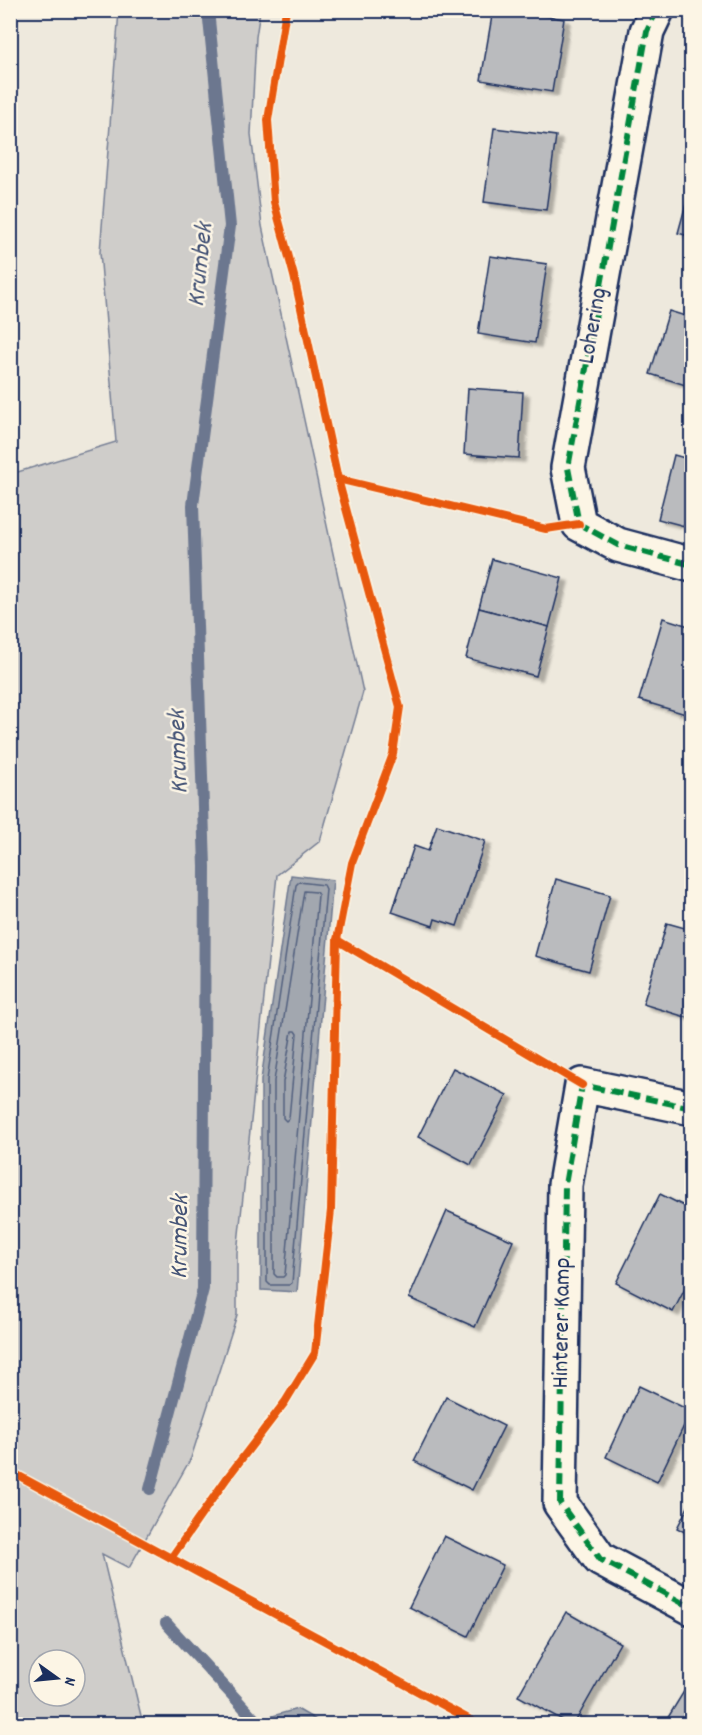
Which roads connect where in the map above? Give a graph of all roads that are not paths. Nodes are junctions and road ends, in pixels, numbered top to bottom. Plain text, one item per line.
1 (657, 10) edge
2 (692, 565) edge
3 (692, 1108) edge
4 (692, 1608) edge

1 - 2 street, Lohering
3 - 4 street, Hinterer Kamp

